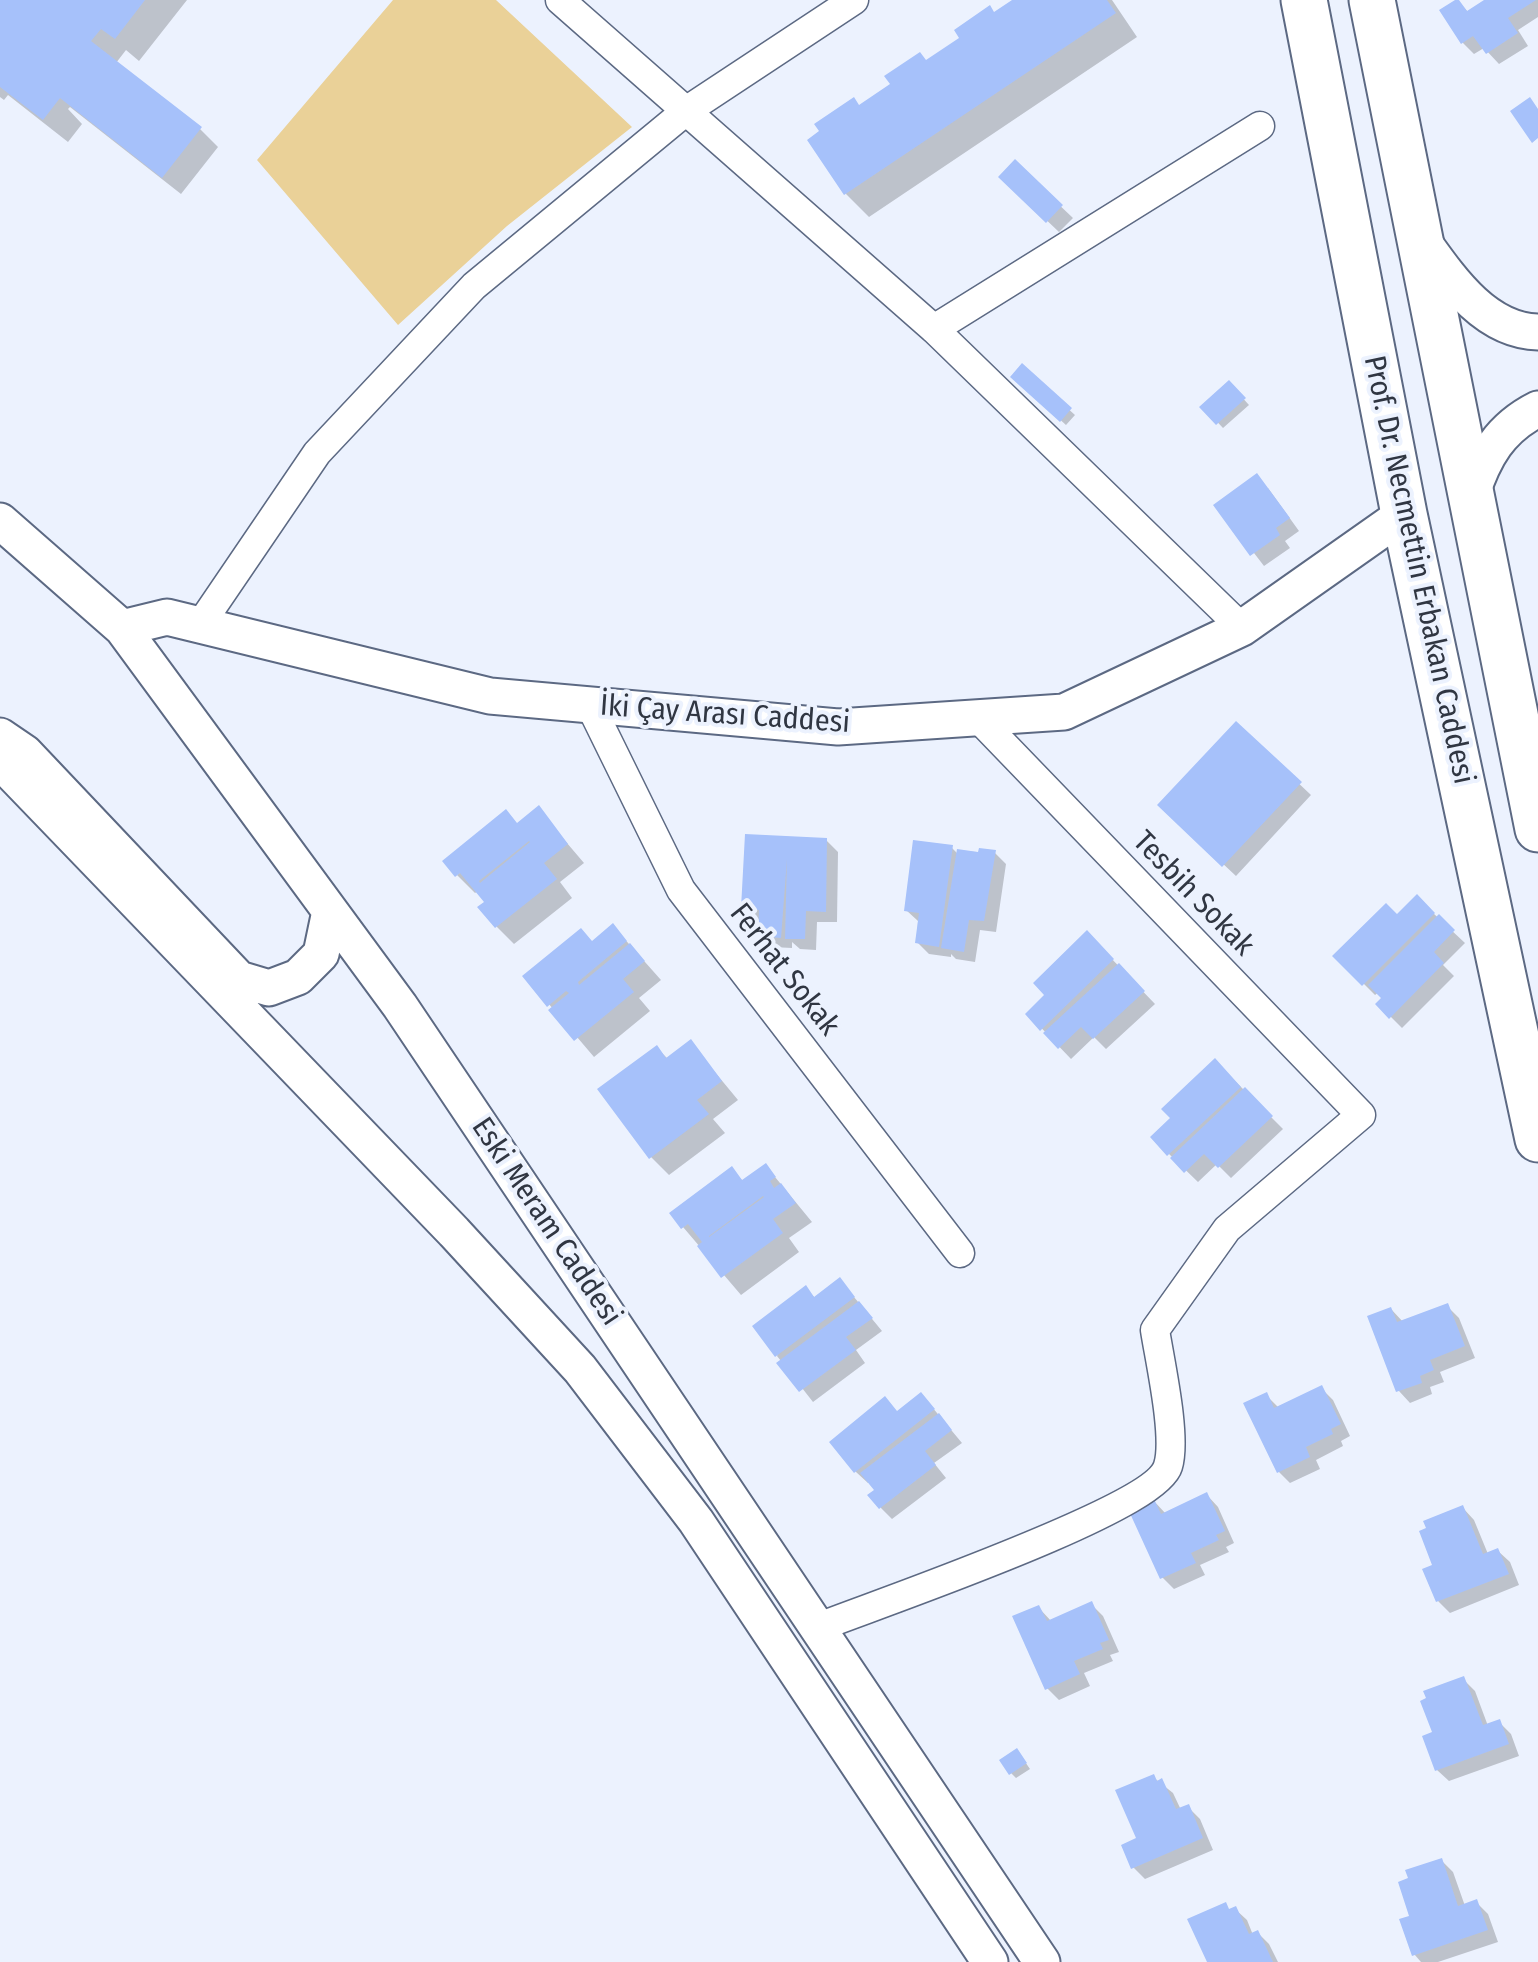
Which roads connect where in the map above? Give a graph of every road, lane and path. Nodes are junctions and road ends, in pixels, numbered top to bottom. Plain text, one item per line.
1 (560, 0) edge
2 (854, 0) edge
3 (1304, 0) edge
4 (1372, 0) edge
5 (686, 110) junction
6 (1260, 126) dead end
7 (1419, 237) junction
8 (934, 329) junction
9 (1538, 332) edge
10 (1538, 409) edge
11 (1471, 496) junction
12 (1404, 514) junction
13 (0, 521) edge
14 (200, 625) junction
15 (122, 628) junction
16 (1242, 628) junction
17 (590, 706) junction
18 (978, 718) junction
19 (0, 736) edge
20 (0, 761) edge
21 (1538, 829) edge
22 (330, 911) junction
23 (1538, 1139) edge
24 (960, 1253) dead end
25 (819, 1626) junction
26 (990, 1962) edge
27 (1042, 1962) edge

1 - 5 street
2 - 5 street
3 - 12 main road, Prof. Dr. Necmettin Erbakan Caddesi
4 - 7 main road
5 - 8 street
5 - 14 street
6 - 8 street
7 - 9 street
7 - 11 main road
8 - 16 street
10 - 11 street
11 - 21 main road
12 - 16 street, İki Çay Arası Caddesi
12 - 23 main road, Prof. Dr. Necmettin Erbakan Caddesi
13 - 15 street, Eski Meram Caddesi
14 - 15 street, İki Çay Arası Caddesi
14 - 17 street, İki Çay Arası Caddesi
15 - 22 street, Eski Meram Caddesi
16 - 18 street, İki Çay Arası Caddesi
17 - 18 street, İki Çay Arası Caddesi
17 - 24 street, Ferhat Sokak
18 - 25 street, Tesbih Sokak
19 - 22 street
20 - 26 street, Eski Meram Caddesi
22 - 25 street, Eski Meram Caddesi
25 - 27 street, Eski Meram Caddesi

